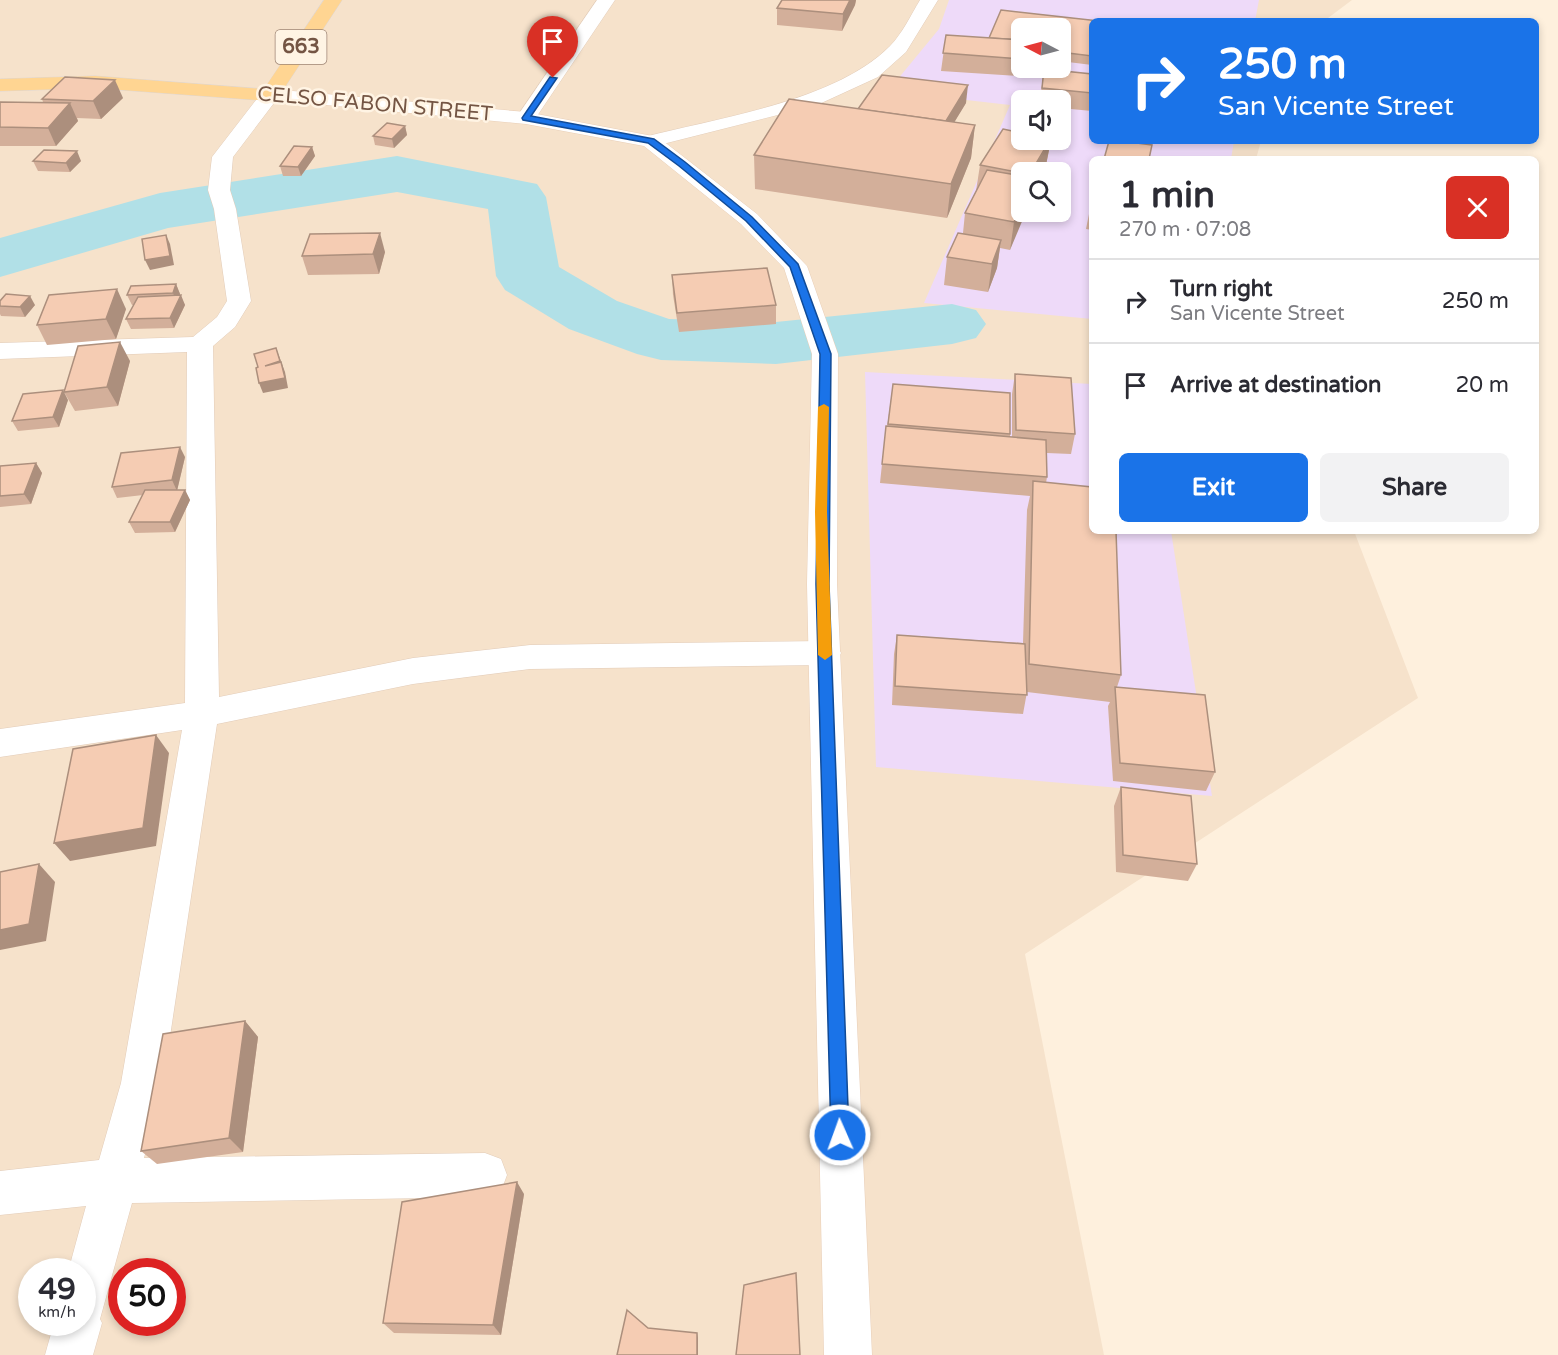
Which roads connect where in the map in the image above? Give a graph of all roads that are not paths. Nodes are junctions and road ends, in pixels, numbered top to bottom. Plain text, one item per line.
1 (333, 0) edge
2 (606, 0) edge
3 (929, 0) edge
4 (0, 85) edge
5 (270, 95) junction
6 (526, 118) junction
7 (651, 141) junction
8 (200, 344) junction
9 (0, 351) edge
10 (825, 654) junction
11 (202, 714) junction
12 (0, 743) edge
13 (485, 1175) dead end
14 (116, 1181) junction
15 (0, 1193) edge
16 (95, 1258) edge
17 (74, 1336) edge
18 (69, 1355) edge
19 (848, 1355) edge

1 - 5 main road, 663
2 - 6 street
3 - 7 street
4 - 5 main road, CELSO FABON STREET
5 - 6 street, CELSO FABON STREET / 663
5 - 8 street
6 - 7 street, CELSO FABON STREET / 663
7 - 10 street, CELSO FABON STREET / 663
8 - 9 street
8 - 11 street
10 - 11 street
10 - 19 street, CELSO FABON STREET / 663
11 - 12 street
11 - 14 street
13 - 14 street
14 - 15 street
14 - 16 street
17 - 18 street

